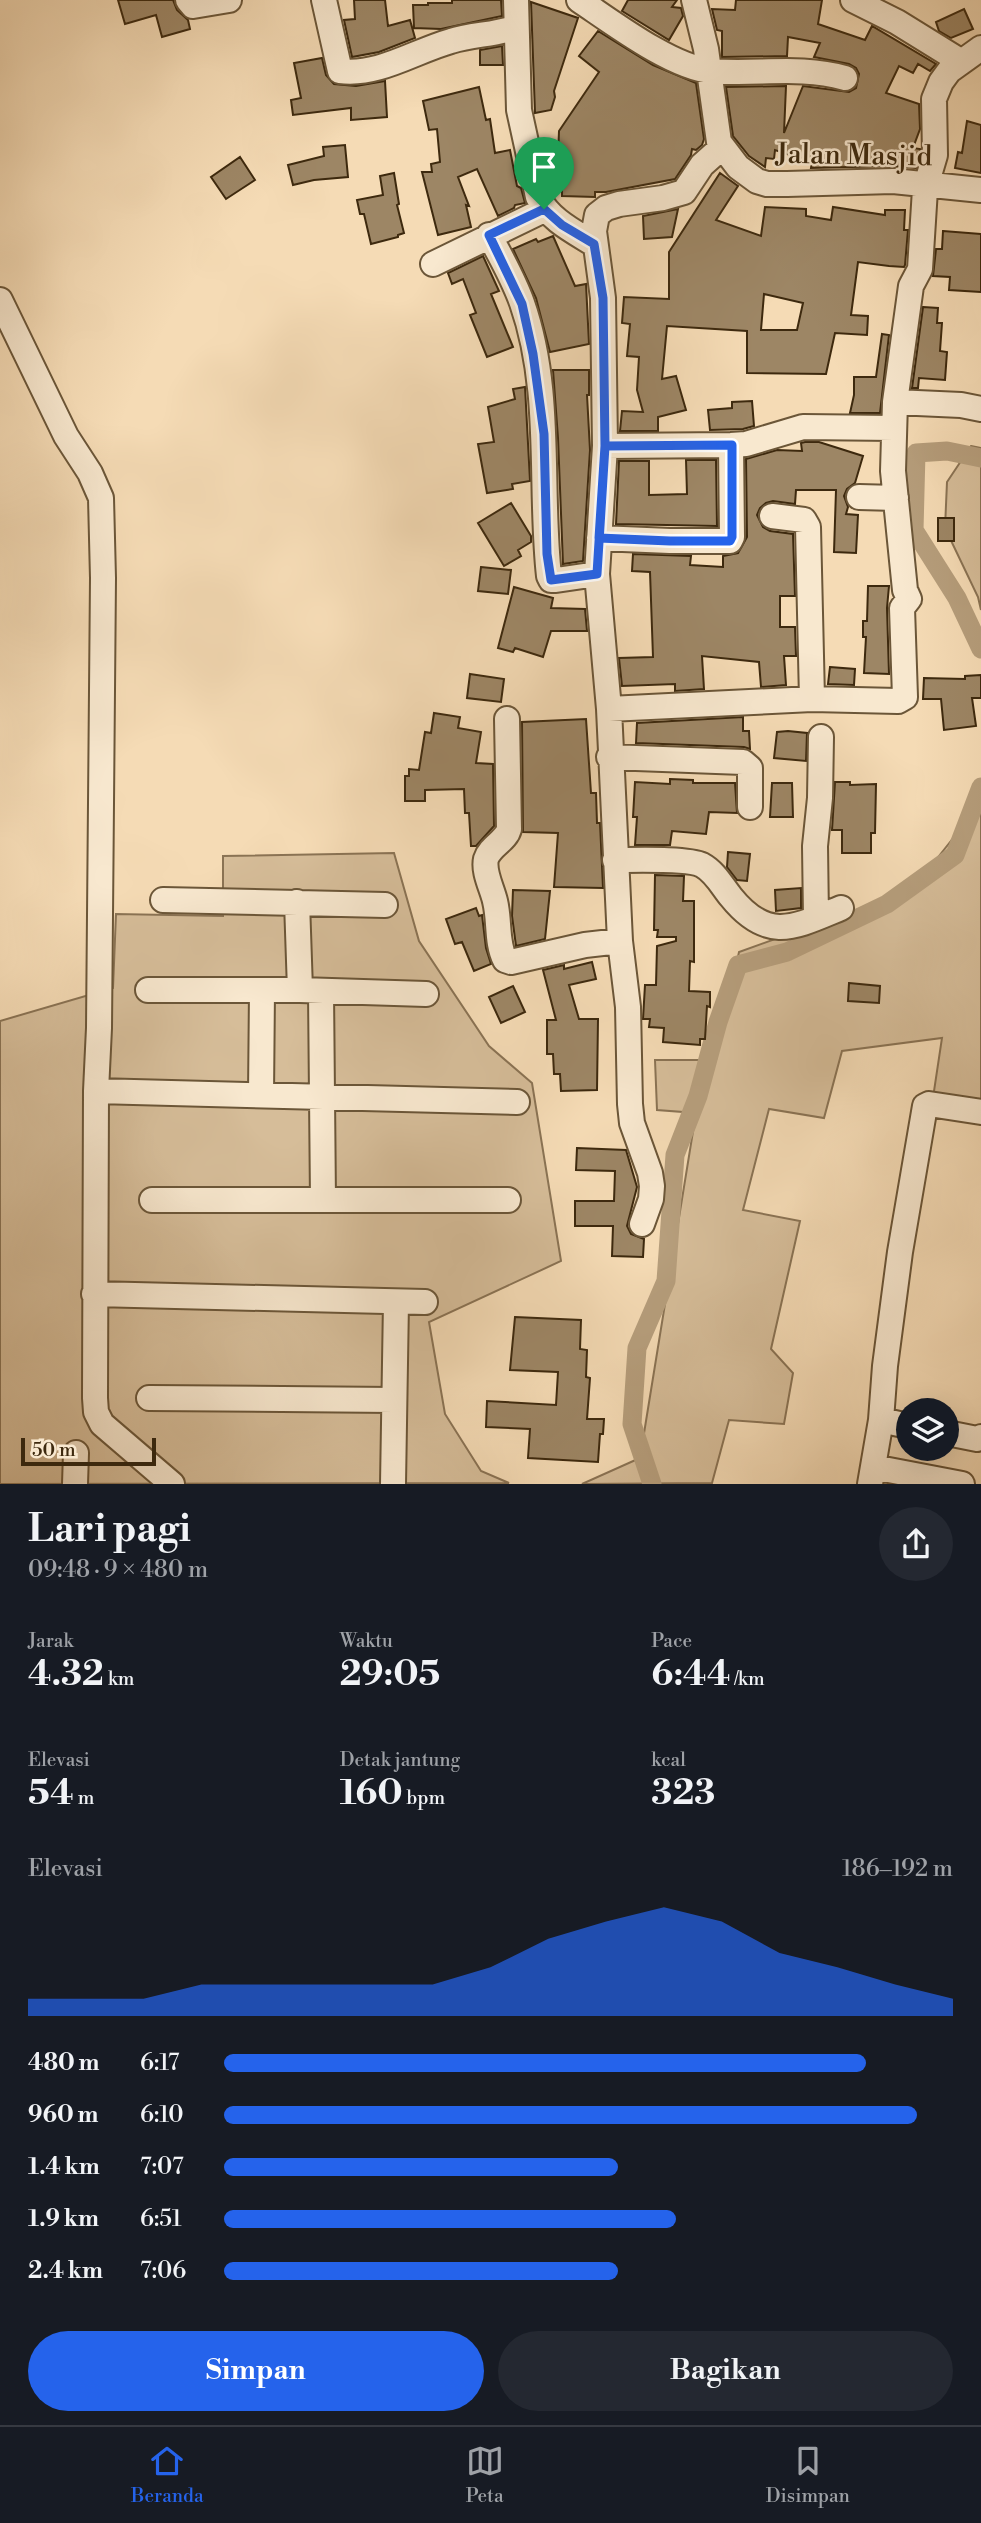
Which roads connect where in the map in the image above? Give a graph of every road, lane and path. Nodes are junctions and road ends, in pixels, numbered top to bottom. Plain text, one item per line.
1 (188, 0) edge
2 (229, 0) edge
3 (324, 0) edge
4 (516, 0) edge
5 (579, 0) edge
6 (694, 0) edge
7 (853, 0) edge
8 (516, 27) junction
9 (971, 54) edge
10 (709, 71) junction
11 (845, 78) dead end
12 (721, 148) junction
13 (928, 184) junction
14 (981, 190) edge
15 (544, 209) junction
16 (489, 235) junction
17 (594, 244) junction
18 (433, 264) dead end
19 (0, 300) edge
20 (895, 402) junction
21 (981, 409) edge
22 (894, 428) junction
23 (732, 445) junction
24 (605, 446) junction
25 (859, 497) dead end
26 (896, 498) junction
27 (772, 516) dead end
28 (599, 538) junction
29 (597, 574) junction
30 (812, 699) junction
31 (609, 709) junction
32 (507, 719) dead end
33 (821, 737) dead end
34 (610, 757) junction
35 (750, 807) dead end
36 (615, 860) junction
37 (163, 900) dead end
38 (298, 902) junction
39 (386, 905) dead end
40 (841, 908) dead end
41 (816, 918) junction
42 (620, 941) junction
43 (148, 990) dead end
44 (262, 990) junction
45 (310, 990) junction
46 (426, 994) dead end
47 (96, 1091) junction
48 (261, 1095) junction
49 (322, 1097) junction
50 (517, 1102) dead end
51 (981, 1112) edge
52 (152, 1200) dead end
53 (323, 1200) junction
54 (508, 1200) dead end
55 (642, 1224) dead end
56 (94, 1294) junction
57 (396, 1302) junction
58 (425, 1302) dead end
59 (149, 1398) dead end
60 (394, 1400) junction
61 (881, 1420) junction
62 (896, 1423) edge
63 (959, 1435) edge
64 (981, 1437) edge
65 (76, 1453) dead end
66 (872, 1475) edge
67 (75, 1483) edge
68 (172, 1483) edge
69 (393, 1483) edge
70 (962, 1483) edge

1 - 2 street
3 - 8 street
4 - 8 street
5 - 10 street
6 - 10 street
7 - 9 street
8 - 15 street
9 - 13 street
10 - 11 street
10 - 12 street
12 - 13 street, Jalan Masjid
12 - 17 street
13 - 14 street, Jalan Masjid
13 - 20 street
15 - 16 street
15 - 17 street
16 - 18 street
16 - 29 street
17 - 24 street
19 - 47 street
20 - 21 street
20 - 22 street
22 - 23 street
22 - 26 street
23 - 24 street
23 - 28 street
24 - 28 street
25 - 26 street
26 - 30 street
27 - 30 street
28 - 29 street
29 - 31 street
30 - 31 street
31 - 34 street
32 - 42 street
33 - 41 street
34 - 35 street
34 - 36 street
36 - 41 street
36 - 42 street
37 - 38 street
38 - 39 street
38 - 45 street
40 - 41 street
42 - 55 street
43 - 44 street
44 - 45 street
44 - 48 street
45 - 46 street
45 - 49 street
47 - 48 street
47 - 56 street
48 - 49 street
49 - 50 street
49 - 53 street
51 - 61 street
52 - 53 street
53 - 54 street
56 - 57 street
56 - 68 street
57 - 58 street
57 - 60 street
59 - 60 street
60 - 69 street
61 - 62 street
61 - 66 street
63 - 64 street
65 - 67 street
66 - 70 street

